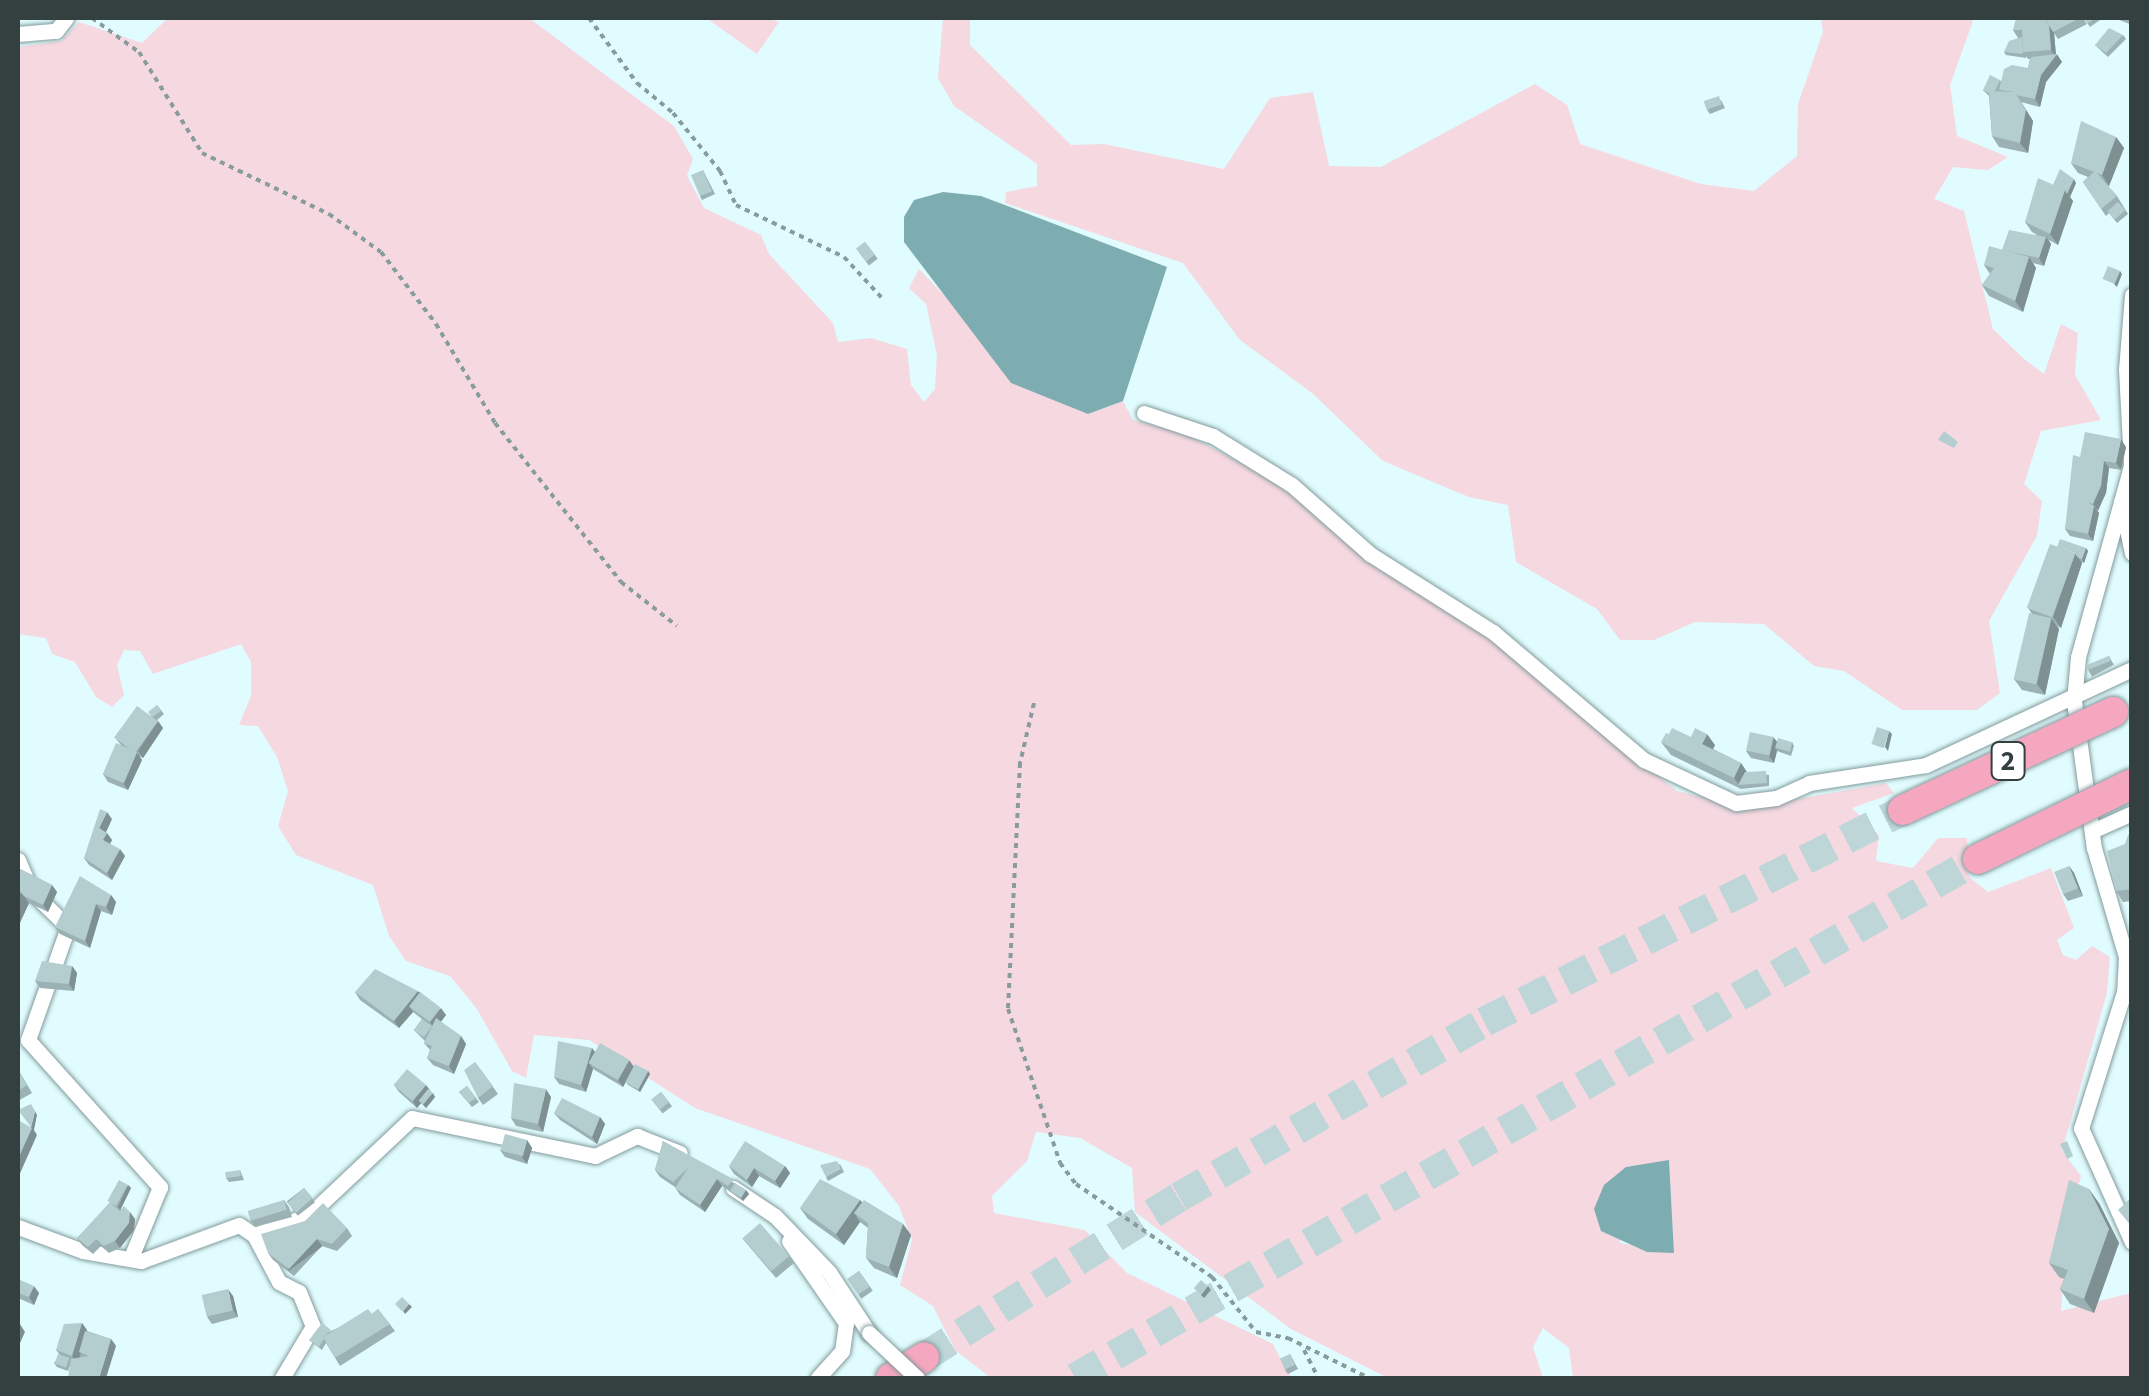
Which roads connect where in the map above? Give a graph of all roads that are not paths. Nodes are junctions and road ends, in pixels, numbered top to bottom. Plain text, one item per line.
1 (66, 18) edge
2 (18, 34) edge
3 (2132, 295) edge
4 (1144, 413) dead end
5 (2121, 500) junction
6 (2132, 553) edge
7 (2132, 669) edge
8 (2074, 701) junction
9 (2125, 706) edge
10 (2132, 784) edge
11 (1903, 810) tunnel mouth
12 (2132, 813) edge
13 (2092, 831) junction
14 (1978, 858) tunnel mouth
15 (18, 860) edge
16 (696, 1164) edge
17 (712, 1174) edge
18 (18, 1227) edge
19 (254, 1235) junction
20 (2132, 1242) edge
21 (799, 1248) junction
22 (132, 1255) junction
23 (920, 1368) edge
24 (282, 1378) edge
25 (818, 1378) edge
26 (891, 1378) edge

1 - 2 street
3 - 5 street
4 - 8 street
5 - 6 street
5 - 8 street
7 - 8 street
8 - 13 street
9 - 11 highway, 2, bridge
10 - 14 highway, bridge
12 - 13 street
13 - 20 street
15 - 22 street
16 - 19 street
17 - 21 street
18 - 22 street
19 - 22 street
19 - 24 street
21 - 23 street, bridge
21 - 25 street
23 - 26 highway

